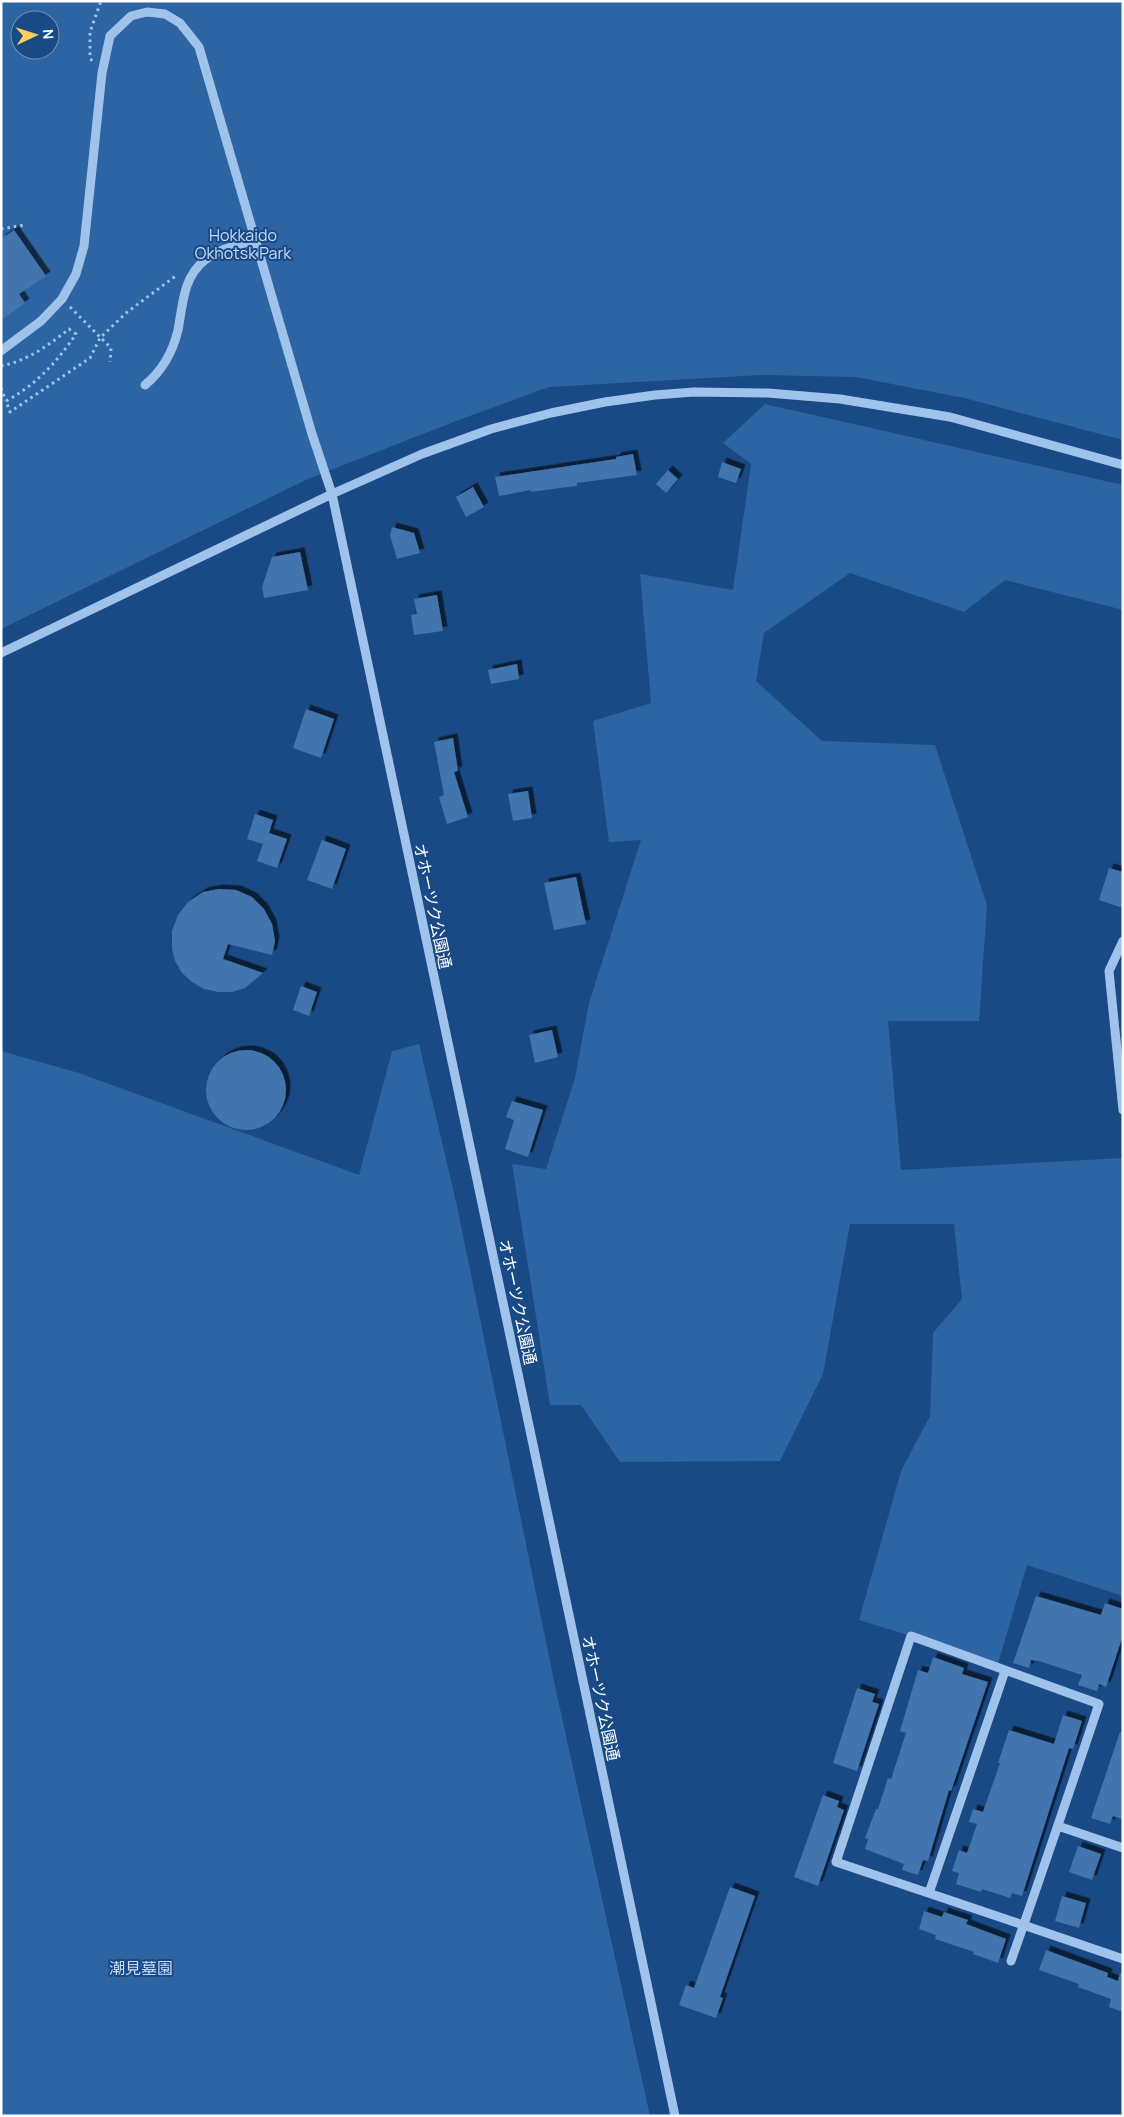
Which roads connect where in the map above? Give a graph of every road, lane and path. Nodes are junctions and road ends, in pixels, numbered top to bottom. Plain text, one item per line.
1 (101, 1) edge
2 (102, 73) junction
3 (24, 225) dead end
4 (1, 229) edge
5 (255, 240) junction
6 (180, 271) dead end
7 (62, 299) junction
8 (100, 338) junction
9 (1, 351) edge
10 (110, 362) dead end
11 (1, 366) edge
12 (145, 385) dead end
13 (1, 388) edge
14 (6, 401) junction
15 (1123, 466) edge
16 (332, 494) junction
17 (1, 652) edge
18 (1123, 941) edge
19 (1123, 1110) edge
20 (1005, 1671) junction
21 (1058, 1826) junction
22 (1123, 1848) edge
23 (929, 1893) junction
24 (1024, 1925) junction
25 (1123, 1959) edge
26 (1011, 1961) dead end
27 (675, 2116) edge

1 - 2 path
2 - 5 street, オホーツク公園通
2 - 7 street, オホーツク公園通
3 - 4 path
5 - 12 street
5 - 16 street, オホーツク公園通
6 - 8 path
7 - 8 path
7 - 9 street, オホーツク公園通
8 - 10 path
8 - 14 path
11 - 14 path
13 - 14 path
15 - 16 street
16 - 17 street
16 - 27 street, オホーツク公園通
18 - 19 street
20 - 21 street
20 - 23 street
20 - 23 street
21 - 22 street
21 - 24 street
23 - 24 street
24 - 25 street
24 - 26 street

